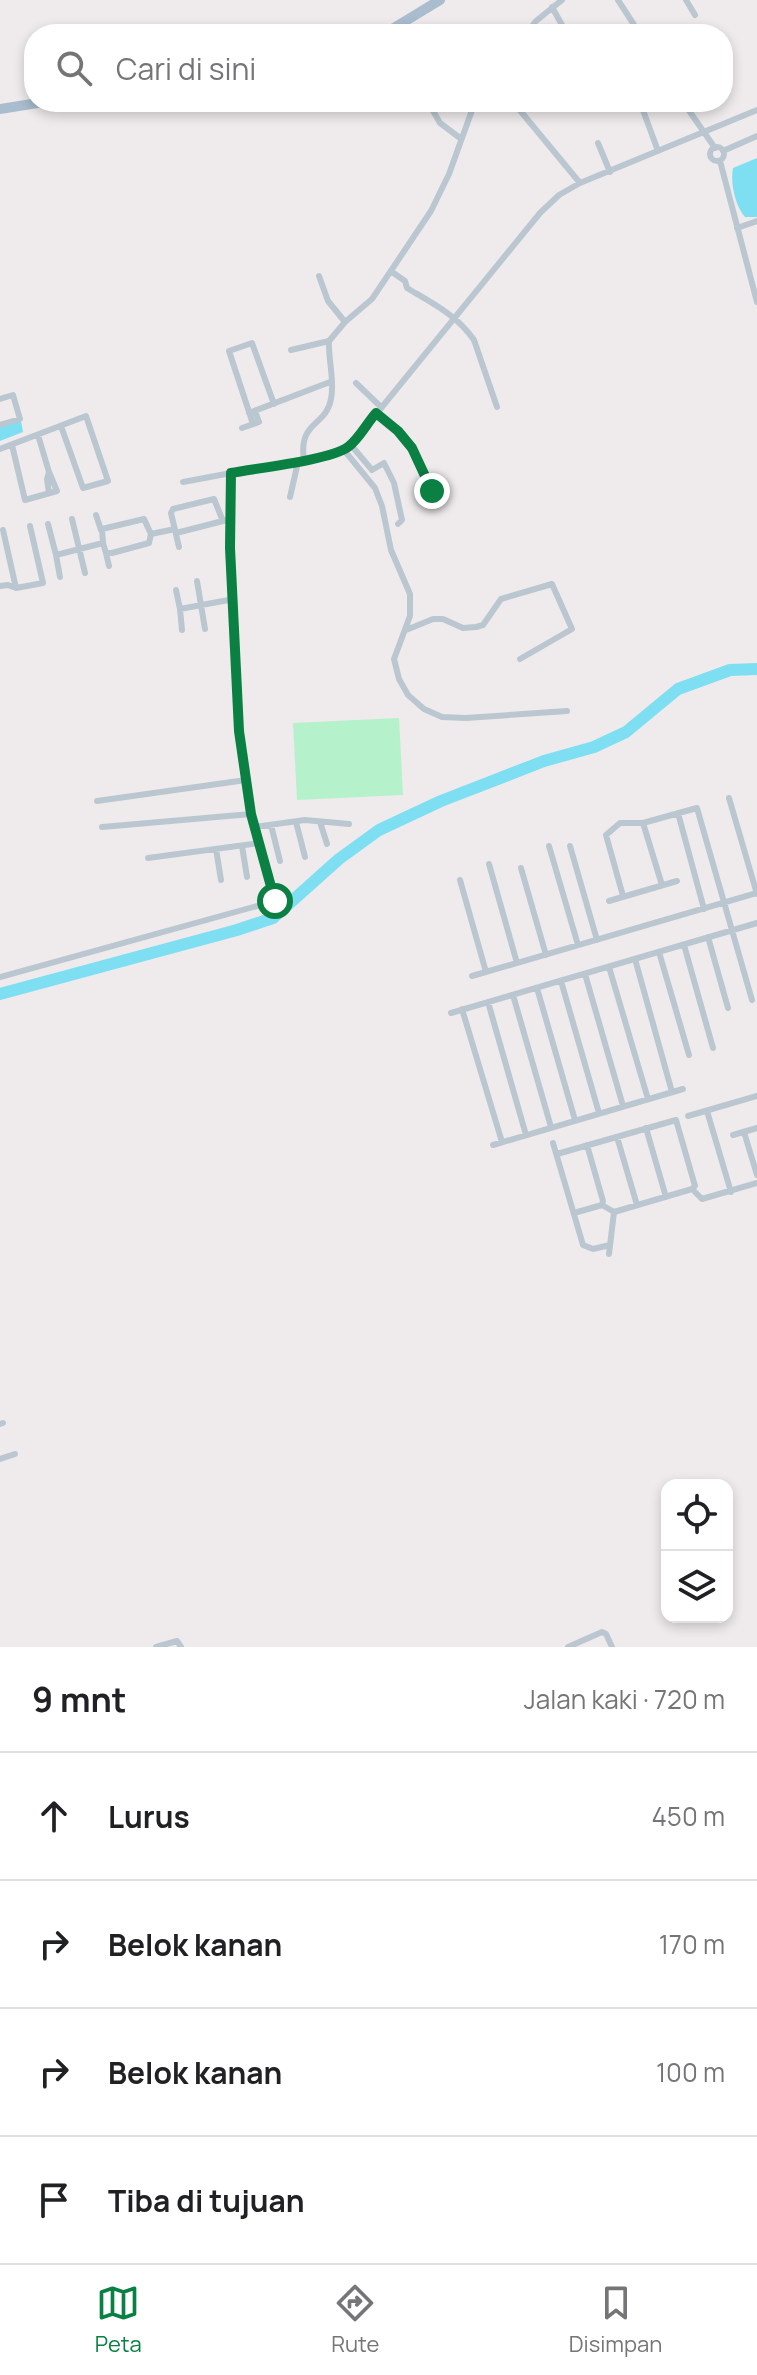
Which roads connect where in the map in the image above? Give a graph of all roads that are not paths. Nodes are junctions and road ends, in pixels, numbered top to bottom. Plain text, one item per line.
1 (440, 0) edge
2 (562, 0) edge
3 (618, 0) edge
4 (686, 0) edge
5 (552, 7) junction
6 (695, 15) dead end
7 (402, 24) edge
8 (536, 24) edge
9 (561, 24) edge
10 (634, 24) edge
11 (24, 105) edge
12 (0, 109) edge
13 (757, 110) edge
14 (434, 112) edge
15 (471, 112) edge
16 (521, 112) edge
17 (644, 112) edge
18 (689, 112) edge
19 (702, 132) junction
20 (757, 136) edge
21 (460, 138) junction
22 (598, 143) dead end
23 (715, 148) junction
24 (658, 151) junction
25 (723, 151) junction
26 (720, 161) junction
27 (610, 172) junction
28 (580, 183) junction
29 (757, 221) edge
30 (737, 228) junction
31 (392, 272) junction
32 (319, 276) dead end
33 (757, 302) edge
34 (456, 317) junction
35 (345, 322) junction
36 (329, 341) junction
37 (291, 350) dead end
38 (330, 382) junction
39 (356, 383) dead end
40 (0, 399) edge
41 (274, 404) junction
42 (497, 407) dead end
43 (378, 410) junction
44 (252, 412) junction
45 (0, 425) edge
46 (61, 426) junction
47 (242, 428) dead end
48 (38, 435) junction
49 (12, 445) junction
50 (348, 448) junction
51 (0, 449) edge
52 (301, 461) junction
53 (231, 473) junction
54 (183, 482) dead end
55 (445, 487) dead end
56 (290, 497) dead end
57 (96, 515) dead end
58 (72, 519) dead end
59 (231, 519) junction
60 (223, 521) junction
61 (48, 524) dead end
62 (398, 524) dead end
63 (30, 526) dead end
64 (3, 530) dead end
65 (101, 530) junction
66 (176, 531) junction
67 (151, 534) junction
68 (103, 543) junction
69 (179, 547) dead end
70 (79, 549) junction
71 (106, 553) junction
72 (56, 555) junction
73 (109, 566) dead end
74 (85, 573) dead end
75 (60, 577) dead end
76 (197, 581) dead end
77 (0, 586) edge
78 (16, 588) junction
79 (176, 590) dead end
80 (234, 599) junction
81 (202, 605) junction
82 (180, 609) junction
83 (205, 629) dead end
84 (182, 630) dead end
85 (406, 630) junction
86 (520, 659) dead end
87 (567, 711) dead end
88 (246, 780) junction
89 (729, 798) dead end
90 (97, 801) dead end
91 (678, 813) junction
92 (251, 814) junction
93 (296, 822) junction
94 (320, 822) junction
95 (643, 823) junction
96 (349, 824) dead end
97 (271, 825) junction
98 (102, 827) dead end
99 (254, 827) junction
100 (259, 843) junction
101 (327, 844) dead end
102 (242, 846) junction
103 (549, 846) dead end
104 (570, 846) dead end
105 (216, 849) junction
106 (305, 857) dead end
107 (148, 858) dead end
108 (280, 861) dead end
109 (489, 864) dead end
110 (521, 868) dead end
111 (247, 877) dead end
112 (221, 880) dead end
113 (460, 880) dead end
114 (677, 881) dead end
115 (662, 885) junction
116 (757, 894) edge
117 (623, 896) junction
118 (609, 901) dead end
119 (724, 903) junction
120 (704, 909) junction
121 (756, 925) edge
122 (732, 930) junction
123 (708, 937) junction
124 (597, 940) junction
125 (578, 945) junction
126 (684, 945) junction
127 (659, 952) junction
128 (546, 955) junction
129 (635, 959) junction
130 (517, 963) junction
131 (609, 967) junction
132 (486, 972) junction
133 (585, 974) junction
134 (472, 976) dead end
135 (0, 977) edge
136 (561, 981) junction
137 (537, 988) junction
138 (513, 995) junction
139 (752, 1000) dead end
140 (488, 1002) junction
141 (728, 1008) dead end
142 (462, 1009) junction
143 (451, 1013) dead end
144 (713, 1048) dead end
145 (689, 1055) dead end
146 (683, 1089) dead end
147 (672, 1092) junction
148 (757, 1096) edge
149 (648, 1099) junction
150 (623, 1106) junction
151 (707, 1111) junction
152 (599, 1113) junction
153 (688, 1116) dead end
154 (575, 1120) junction
155 (551, 1127) junction
156 (646, 1128) junction
157 (757, 1128) edge
158 (744, 1132) junction
159 (526, 1135) junction
160 (733, 1135) dead end
161 (617, 1137) junction
162 (502, 1142) junction
163 (553, 1143) dead end
164 (493, 1145) dead end
165 (587, 1145) junction
166 (557, 1154) junction
167 (757, 1175) edge
168 (757, 1183) edge
169 (692, 1189) junction
170 (731, 1192) junction
171 (666, 1197) junction
172 (602, 1205) junction
173 (637, 1205) junction
174 (614, 1212) junction
175 (574, 1213) junction
176 (610, 1245) junction
177 (609, 1254) dead end
178 (15, 1454) dead end
179 (0, 1459) edge
180 (156, 1647) edge
181 (181, 1647) edge
182 (568, 1647) edge
183 (612, 1647) edge

1 - 7 main road
2 - 5 street
3 - 10 street
4 - 6 street
5 - 8 street
5 - 9 street
11 - 12 main road
13 - 19 street
14 - 21 street
15 - 21 street
16 - 28 street
17 - 24 street
18 - 19 street
19 - 23 street
19 - 24 street
20 - 25 street
21 - 31 street
22 - 27 street
23 - 25 street
23 - 26 street
24 - 27 street
25 - 26 street
26 - 30 street
27 - 28 street
28 - 34 street
29 - 30 street
30 - 33 street
31 - 34 street
31 - 35 street
32 - 35 street
34 - 42 street
34 - 43 street
35 - 36 street
36 - 37 street
36 - 38 street
38 - 41 street
38 - 52 street
39 - 43 street
40 - 45 street
41 - 44 street
41 - 44 street
43 - 50 street
43 - 55 street
44 - 47 street
46 - 46 street
46 - 48 street
48 - 49 street
48 - 49 street
49 - 51 street
50 - 52 street
50 - 62 street
50 - 85 street
52 - 53 street
52 - 56 street
53 - 54 street
53 - 59 street
57 - 65 street
58 - 70 street
59 - 60 street
59 - 80 street
60 - 66 street
60 - 66 street
61 - 72 street
63 - 78 street
64 - 78 street
65 - 67 street
65 - 68 street
66 - 67 street
66 - 69 street
67 - 71 street
68 - 70 street
68 - 71 street
70 - 72 street
70 - 74 street
71 - 73 street
72 - 75 street
76 - 81 street
77 - 78 street
79 - 82 street
80 - 81 street
80 - 88 street
81 - 82 street
81 - 83 street
82 - 84 street
85 - 86 street
85 - 87 street
88 - 90 street
88 - 92 street
89 - 116 street
91 - 95 street
91 - 119 street
91 - 120 street
92 - 98 street
92 - 99 street
93 - 94 street
93 - 97 street
93 - 106 street
94 - 96 street
94 - 101 street
95 - 115 street
95 - 117 street
97 - 99 street
97 - 108 street
99 - 100 street
100 - 102 street
100 - 135 street
102 - 105 street
102 - 111 street
103 - 125 street
104 - 124 street
105 - 107 street
105 - 112 street
109 - 130 street
110 - 128 street
113 - 132 street
114 - 115 street
115 - 117 street
116 - 119 street
117 - 118 street
119 - 120 street
119 - 122 street
120 - 124 street
121 - 122 street
122 - 123 street
122 - 139 street
123 - 126 street
123 - 141 street
124 - 125 street
125 - 128 street
126 - 127 street
126 - 144 street
127 - 129 street
127 - 145 street
128 - 130 street
129 - 131 street
129 - 147 street
130 - 132 street
131 - 133 street
131 - 149 street
132 - 134 street
133 - 136 street
133 - 150 street
136 - 137 street
136 - 152 street
137 - 138 street
137 - 154 street
138 - 140 street
138 - 155 street
140 - 142 street
140 - 159 street
142 - 143 street
142 - 162 street
146 - 147 street
147 - 149 street
148 - 151 street
149 - 150 street
150 - 152 street
151 - 153 street
151 - 170 street
152 - 154 street
154 - 155 street
155 - 159 street
156 - 161 street
156 - 169 street
156 - 171 street
157 - 158 street
158 - 160 street
158 - 167 street
159 - 162 street
161 - 165 street
161 - 173 street
162 - 164 street
163 - 166 street
165 - 166 street
165 - 172 street
166 - 175 street
168 - 170 street
169 - 170 street
169 - 171 street
171 - 173 street
172 - 174 street
172 - 175 street
173 - 174 street
174 - 176 street
175 - 176 street
176 - 177 street
178 - 179 street
180 - 181 street
182 - 183 street

